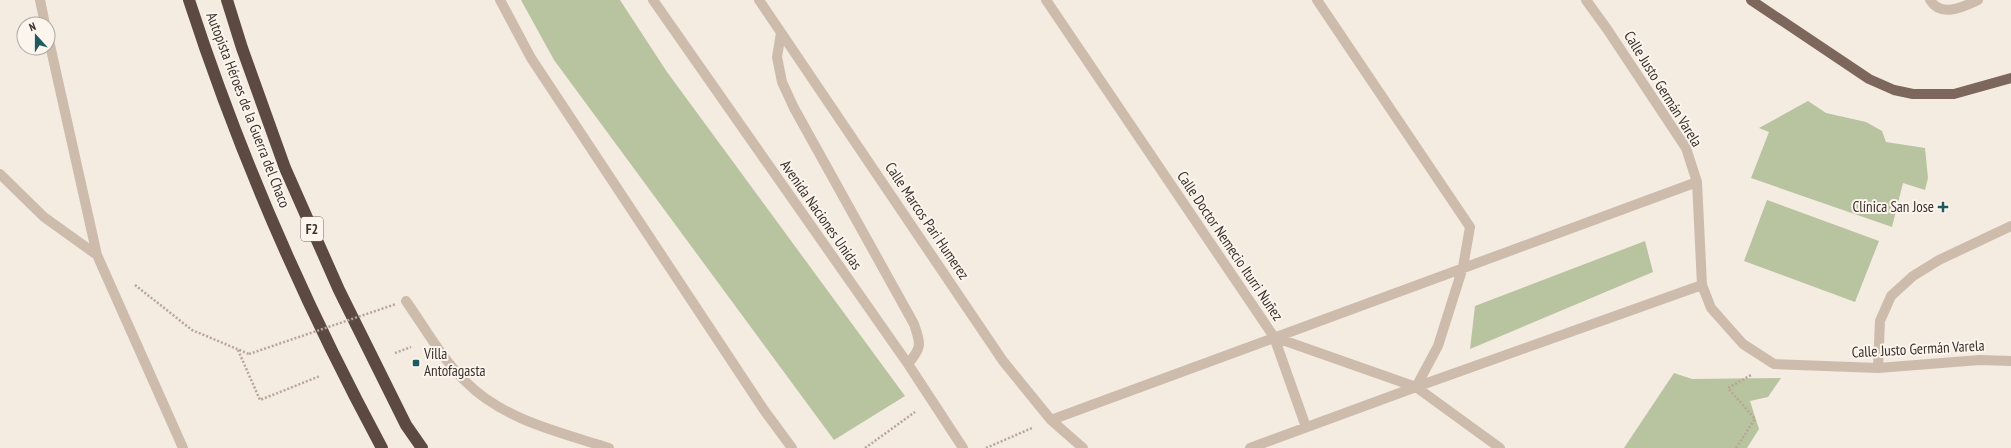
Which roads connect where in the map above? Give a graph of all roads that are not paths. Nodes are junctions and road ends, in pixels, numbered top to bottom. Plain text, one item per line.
1 (40, 0) edge
2 (189, 0) edge
3 (227, 0) edge
4 (500, 0) edge
5 (653, 0) edge
6 (759, 0) edge
7 (1046, 0) edge
8 (1317, 0) edge
9 (1586, 0) edge
10 (1751, 0) edge
11 (1930, 0) edge
12 (1978, 0) edge
13 (43, 16) edge
14 (781, 32) junction
15 (52, 56) edge
16 (2011, 78) edge
17 (0, 174) edge
18 (1697, 182) junction
19 (2011, 226) edge
20 (96, 255) junction
21 (1463, 267) junction
22 (1702, 285) junction
23 (406, 301) dead end
24 (1274, 337) junction
25 (2011, 361) edge
26 (908, 364) junction
27 (1878, 368) junction
28 (1416, 387) junction
29 (1052, 420) junction
30 (1306, 427) junction
31 (183, 448) edge
32 (382, 448) edge
33 (422, 448) edge
34 (608, 448) edge
35 (792, 448) edge
36 (963, 448) edge
37 (1083, 448) edge
38 (1250, 448) edge
39 (1500, 448) edge

1 - 13 street
2 - 32 highway, Autopista Héroes de la Guerra del Chaco / F2
3 - 33 highway, Autopista Héroes de la Guerra del Chaco / F2
4 - 35 street
5 - 26 street, Avenida Naciones Unidas
6 - 14 street, Calle Marcos Pari Humerez
7 - 24 street, Calle Doctor Nemecio Iturri Nuñez
8 - 21 street
9 - 18 street, Calle Justo Germán Varela
10 - 16 main road
11 - 12 street
14 - 26 street
14 - 29 street, Calle Marcos Pari Humerez
15 - 20 street
17 - 20 street
18 - 21 street
18 - 22 street, Calle Justo Germán Varela
19 - 27 street
20 - 31 street
21 - 24 street
21 - 28 street
22 - 27 street, Calle Justo Germán Varela
22 - 28 street
23 - 34 street
24 - 28 street, Calle Doctor Nemecio Iturri Nuñez
24 - 29 street
24 - 30 street
25 - 27 street, Calle Justo Germán Varela
26 - 36 street, Avenida Naciones Unidas
28 - 30 street
28 - 39 street, Calle Doctor Nemecio Iturri Nuñez
29 - 37 street, Calle Marcos Pari Humerez
30 - 38 street

